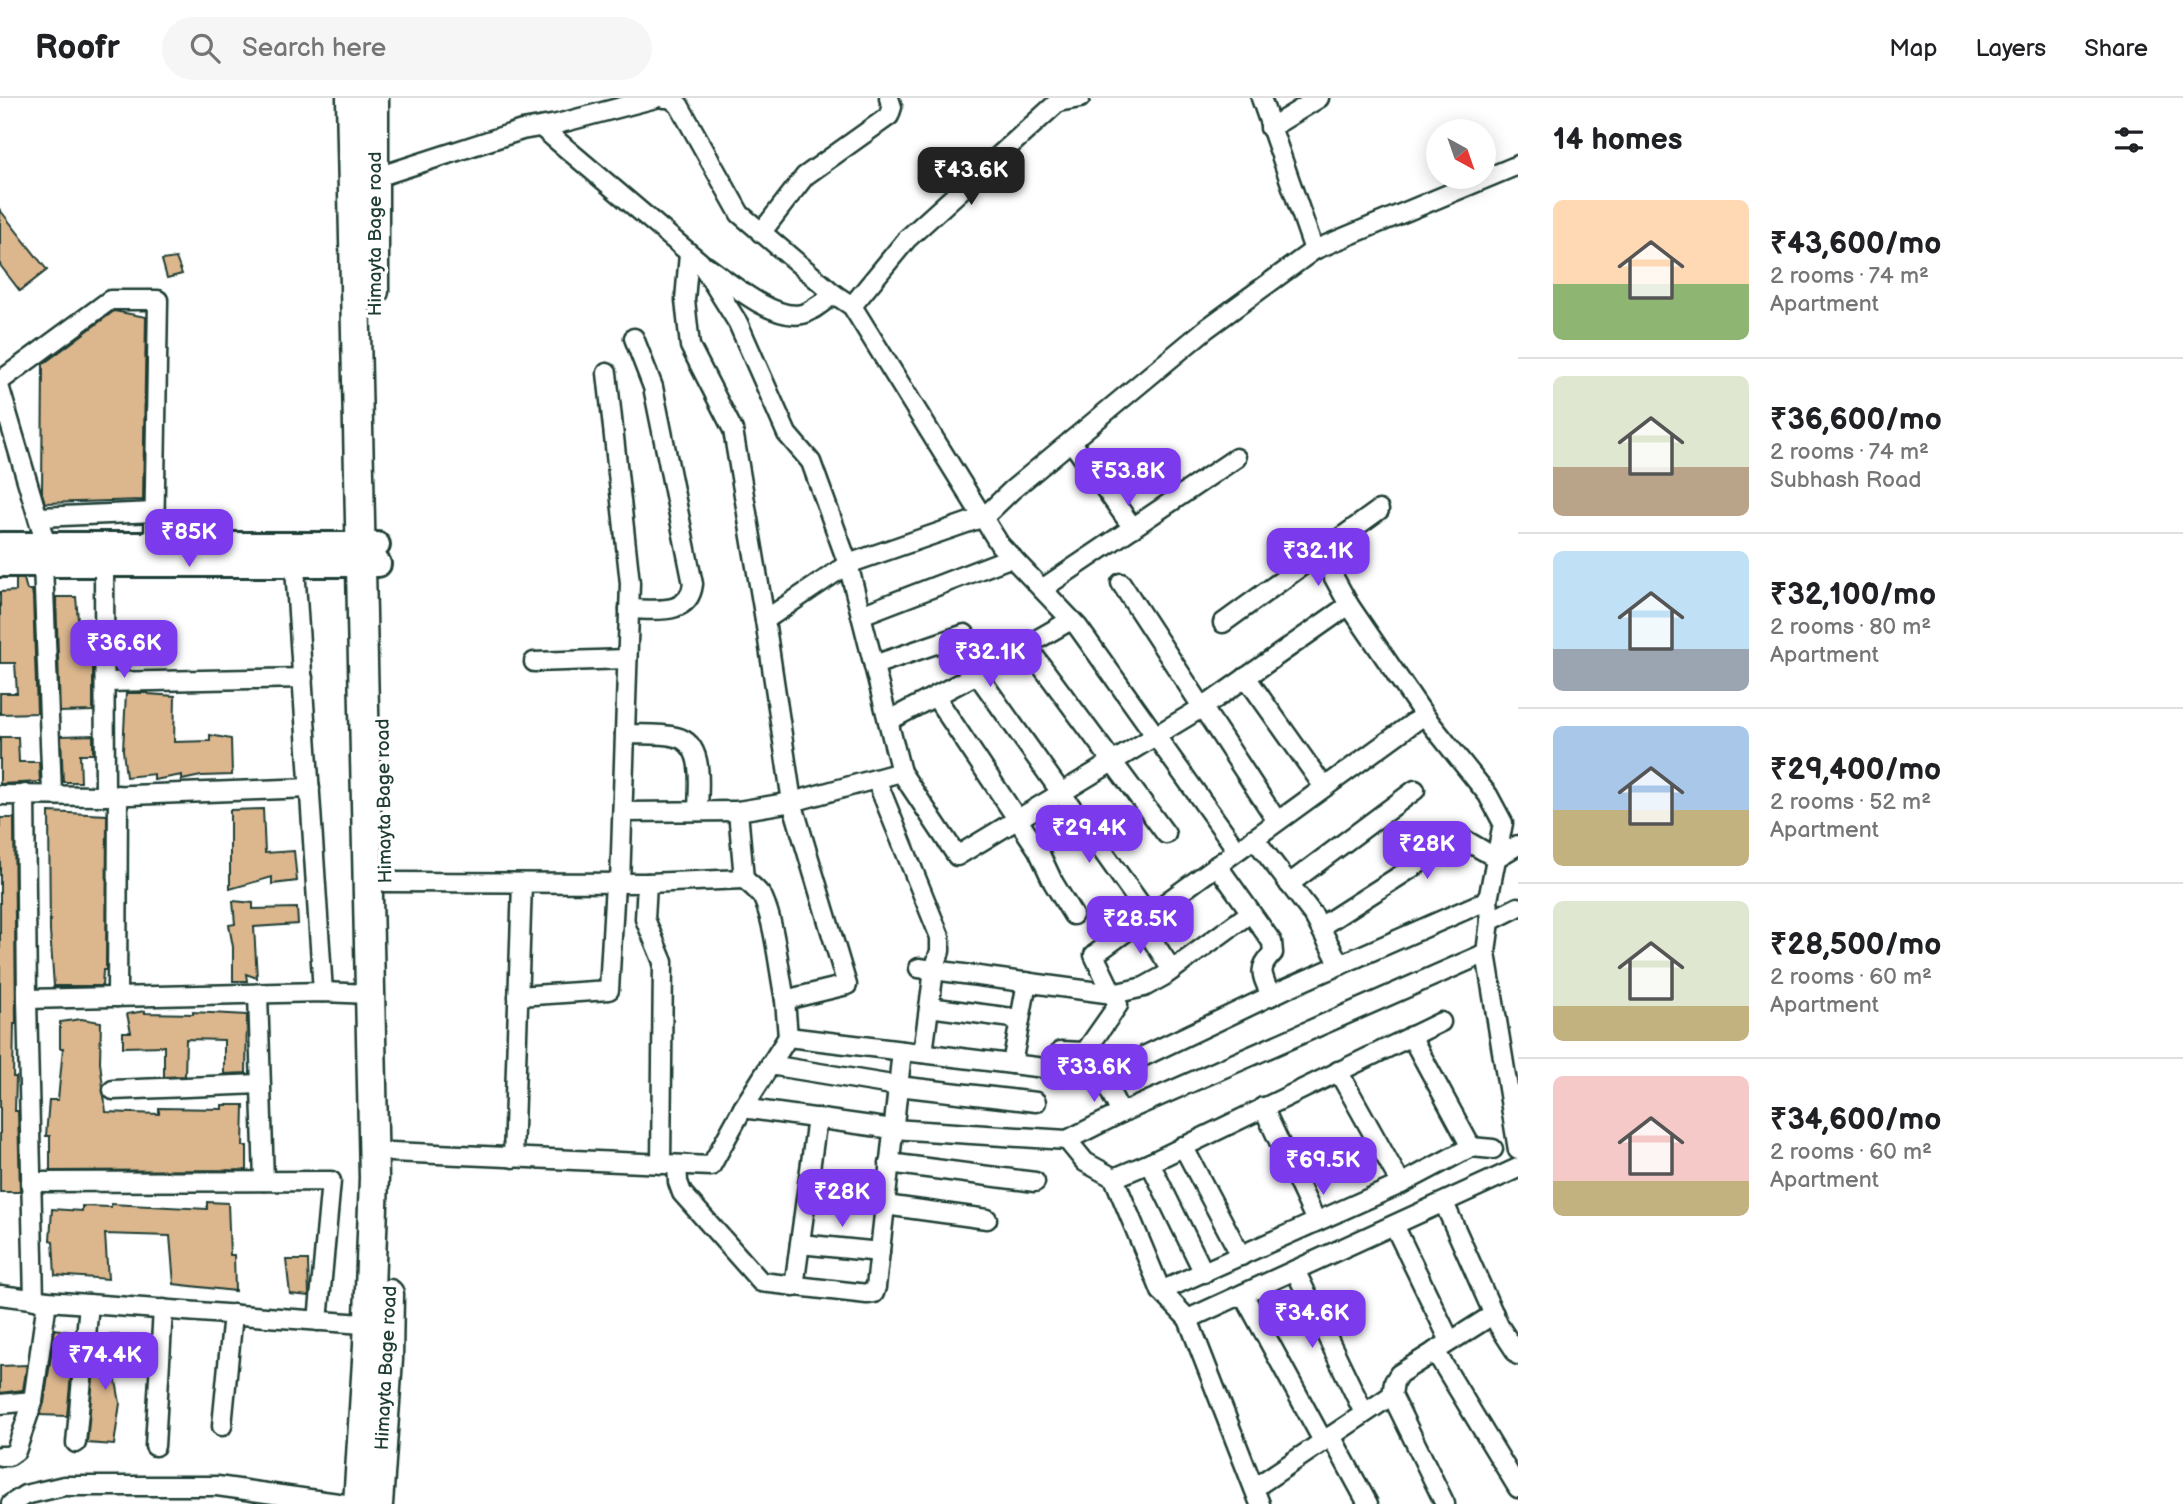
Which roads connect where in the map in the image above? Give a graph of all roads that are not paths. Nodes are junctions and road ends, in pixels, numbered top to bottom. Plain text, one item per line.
1 (351, 98) edge
2 (374, 98) edge
3 (656, 98) edge
4 (664, 98) edge
5 (889, 98) edge
6 (1080, 98) edge
7 (1261, 98) edge
8 (1319, 98) edge
9 (541, 127) junction
10 (1270, 128) junction
11 (1518, 165) edge
12 (374, 178) junction
13 (761, 233) junction
14 (1314, 250) junction
15 (695, 258) junction
16 (835, 295) junction
17 (852, 306) junction
18 (634, 338) dead end
19 (607, 373) dead end
20 (0, 381) edge
21 (0, 389) edge
22 (1071, 441) junction
23 (1236, 458) dead end
24 (1379, 510) dead end
25 (155, 512) junction
26 (39, 517) junction
27 (984, 517) junction
28 (1133, 528) junction
29 (0, 545) edge
30 (154, 546) junction
31 (1320, 552) junction
32 (44, 555) junction
33 (369, 555) junction
34 (294, 556) junction
35 (1012, 557) junction
36 (0, 564) edge
37 (848, 564) junction
38 (104, 565) junction
39 (1121, 583) dead end
40 (1042, 589) junction
41 (1349, 606) junction
42 (629, 610) junction
43 (861, 615) junction
44 (765, 620) junction
45 (1071, 620) junction
46 (1223, 623) dead end
47 (965, 634) dead end
48 (1026, 645) junction
49 (627, 659) junction
50 (534, 662) dead end
51 (874, 665) junction
52 (977, 674) junction
53 (1246, 677) junction
54 (303, 678) junction
55 (105, 681) junction
56 (935, 696) junction
57 (1202, 707) junction
58 (1424, 715) junction
59 (888, 721) junction
60 (625, 734) junction
61 (1154, 736) junction
62 (1114, 761) junction
63 (901, 772) junction
64 (876, 779) junction
65 (1324, 787) junction
66 (310, 788) junction
67 (1415, 790) dead end
68 (52, 793) junction
69 (1061, 793) junction
70 (25, 794) junction
71 (0, 795) edge
72 (111, 795) junction
73 (792, 802) junction
74 (698, 811) junction
75 (738, 811) junction
76 (623, 812) junction
77 (1016, 820) junction
78 (1277, 821) junction
79 (1166, 834) dead end
80 (1254, 838) junction
81 (1518, 845) edge
82 (1237, 850) junction
83 (1496, 858) junction
84 (1217, 865) junction
85 (744, 879) junction
86 (385, 882) junction
87 (522, 883) junction
88 (618, 883) junction
89 (647, 883) junction
90 (1289, 884) junction
91 (1488, 900) junction
92 (1518, 907) edge
93 (1250, 912) junction
94 (1073, 915) dead end
95 (1144, 918) junction
96 (1490, 921) junction
97 (1320, 927) junction
98 (1486, 953) junction
99 (1340, 965) junction
100 (927, 969) junction
101 (1172, 970) junction
102 (1027, 982) junction
103 (323, 992) junction
104 (370, 993) junction
105 (258, 994) junction
106 (1113, 994) junction
107 (518, 996) junction
108 (1271, 996) junction
109 (117, 997) junction
110 (27, 999) junction
111 (785, 1000) junction
112 (929, 1007) junction
113 (1020, 1020) junction
114 (1441, 1022) dead end
115 (1411, 1036) junction
116 (788, 1037) junction
117 (902, 1051) junction
118 (1085, 1052) junction
119 (923, 1053) junction
120 (1012, 1064) junction
121 (770, 1065) junction
122 (1338, 1071) junction
123 (1102, 1076) junction
124 (261, 1084) junction
125 (898, 1086) junction
126 (113, 1090) dead end
127 (1036, 1102) dead end
128 (1263, 1107) junction
129 (743, 1108) junction
130 (1121, 1113) junction
131 (817, 1118) junction
132 (893, 1129) junction
133 (1067, 1140) junction
134 (1183, 1146) junction
135 (1471, 1147) junction
136 (1493, 1149) dead end
137 (1518, 1150) edge
138 (391, 1152) junction
139 (513, 1158) junction
140 (889, 1163) junction
141 (1150, 1163) junction
142 (669, 1164) junction
143 (1518, 1168) edge
144 (1114, 1178) junction
145 (264, 1181) junction
146 (32, 1182) junction
147 (1035, 1182) dead end
148 (1401, 1184) junction
149 (1444, 1203) junction
150 (885, 1205) junction
151 (987, 1219) dead end
152 (1316, 1221) junction
153 (1394, 1225) junction
154 (800, 1244) junction
155 (880, 1252) junction
156 (1241, 1256) junction
157 (1295, 1270) junction
158 (1204, 1273) junction
159 (794, 1287) junction
160 (1161, 1291) junction
161 (1243, 1294) junction
162 (0, 1295) edge
163 (41, 1300) junction
164 (89, 1304) junction
165 (163, 1309) junction
166 (233, 1314) junction
167 (1494, 1314) junction
168 (1188, 1319) junction
169 (318, 1321) junction
170 (379, 1325) junction
171 (1442, 1346) junction
172 (1518, 1355) edge
173 (1392, 1395) junction
174 (33, 1401) junction
175 (0, 1404) edge
176 (1364, 1413) junction
177 (222, 1426) dead end
178 (1327, 1439) junction
179 (76, 1443) dead end
180 (155, 1446) dead end
181 (0, 1456) edge
182 (1518, 1488) edge
183 (1257, 1496) edge
184 (11, 1504) edge
185 (345, 1504) edge
186 (358, 1504) edge
187 (378, 1504) edge
188 (1368, 1504) edge
189 (1445, 1504) edge

1 - 33 main road
2 - 12 main road, Himayta Bage road
3 - 9 street
4 - 13 street
5 - 13 street
6 - 17 street
7 - 10 street
8 - 10 street
9 - 12 street
9 - 15 street
10 - 14 street
11 - 14 street
12 - 33 main road, Himayta Bage road
13 - 16 street
14 - 22 street
15 - 16 street
15 - 37 street
15 - 44 street
16 - 17 street
17 - 27 street
18 - 42 street
19 - 42 street
20 - 25 street
21 - 26 street
22 - 27 street
22 - 28 street
23 - 28 street
24 - 31 street
25 - 26 street
25 - 30 street
26 - 32 street
27 - 35 street
27 - 37 street
28 - 40 street
29 - 32 street
30 - 32 street
30 - 34 street
31 - 41 street
31 - 46 street
32 - 36 street
32 - 38 street
32 - 68 street
33 - 34 street
33 - 86 main road, Himayta Bage road
33 - 104 main road
34 - 38 street
34 - 54 street
35 - 40 street
35 - 43 street
37 - 43 street
37 - 44 street
38 - 55 street
39 - 57 street
40 - 45 street
41 - 53 street
41 - 58 street
42 - 49 street
43 - 51 street
44 - 73 street
45 - 48 street
45 - 61 street
47 - 51 street
48 - 52 street
48 - 62 street
49 - 50 street
49 - 60 street
51 - 59 street
52 - 56 street
52 - 69 street
53 - 57 street
53 - 65 street
54 - 55 street
54 - 66 street
55 - 72 street
56 - 59 street
56 - 77 street
57 - 61 street
57 - 78 street
58 - 65 street
58 - 83 street
59 - 63 street
60 - 74 street
60 - 76 street
61 - 62 street
61 - 82 street
62 - 69 street
62 - 79 street
63 - 64 street
63 - 77 street
64 - 73 street
64 - 100 street
65 - 78 street
66 - 72 street
66 - 103 street
67 - 90 street
68 - 70 street
68 - 72 street
69 - 77 street
69 - 95 street
70 - 71 street
70 - 110 street
72 - 109 street
73 - 75 street
73 - 111 street
74 - 75 street
74 - 76 street
75 - 85 street
76 - 88 street
77 - 94 street
78 - 80 street
80 - 82 street
80 - 90 street
81 - 83 street
82 - 84 street
83 - 91 street
83 - 97 street
84 - 93 street
84 - 95 street
85 - 89 street
85 - 111 street
86 - 87 street
86 - 138 main road, Himayta Bage road
87 - 88 street
87 - 107 street
88 - 89 street
88 - 107 street
89 - 142 street
90 - 97 street
91 - 96 street
91 - 99 street
92 - 96 street
93 - 101 street
93 - 108 street
95 - 101 street
95 - 106 street
96 - 98 street
97 - 99 street
98 - 130 street
98 - 137 street
99 - 108 street
100 - 102 street
100 - 112 street
101 - 106 street
102 - 106 street
102 - 113 street
103 - 104 street
103 - 105 street
104 - 170 main road
105 - 109 street
105 - 124 street
106 - 118 street
107 - 139 street
108 - 123 street
109 - 110 street
110 - 146 street
111 - 116 street
112 - 113 street
112 - 119 street
113 - 120 street
114 - 115 street
115 - 122 street
115 - 135 street
116 - 117 street
116 - 121 street
117 - 119 street
117 - 125 street
118 - 120 street
118 - 123 street
119 - 120 street
121 - 125 street
121 - 129 street
122 - 128 street
122 - 148 street
123 - 130 street
124 - 126 street
124 - 145 street
125 - 127 street
125 - 132 street
128 - 134 street
128 - 152 street
129 - 131 street
129 - 142 street
130 - 133 street
131 - 132 street
131 - 154 street
132 - 133 street
132 - 140 street
133 - 144 street
134 - 141 street
134 - 156 street
135 - 136 street
135 - 148 street
138 - 139 street
138 - 170 main road, Himayta Bage road
139 - 142 street
140 - 147 street
140 - 150 street
141 - 144 street
141 - 158 street
142 - 159 street
143 - 149 street
144 - 160 street
145 - 146 street
145 - 169 street
146 - 163 street
148 - 152 street
149 - 153 street
149 - 167 street
150 - 151 street
150 - 155 street
152 - 156 street
153 - 157 street
153 - 171 street
154 - 155 street
154 - 159 street
155 - 159 street
156 - 158 street
157 - 161 street
157 - 176 street
158 - 160 street
160 - 168 street
161 - 168 street
161 - 178 street
162 - 163 street
163 - 164 street
163 - 174 street
164 - 165 street
164 - 179 street
165 - 166 street
165 - 180 street
166 - 169 street
166 - 177 street
167 - 171 street
167 - 172 street
168 - 183 street
169 - 170 street
170 - 186 main road
170 - 187 main road, Himayta Bage road
171 - 173 street
171 - 182 street
173 - 176 street
173 - 189 street
174 - 175 street
174 - 181 street
176 - 178 street
178 - 183 street
178 - 188 street
184 - 185 street

